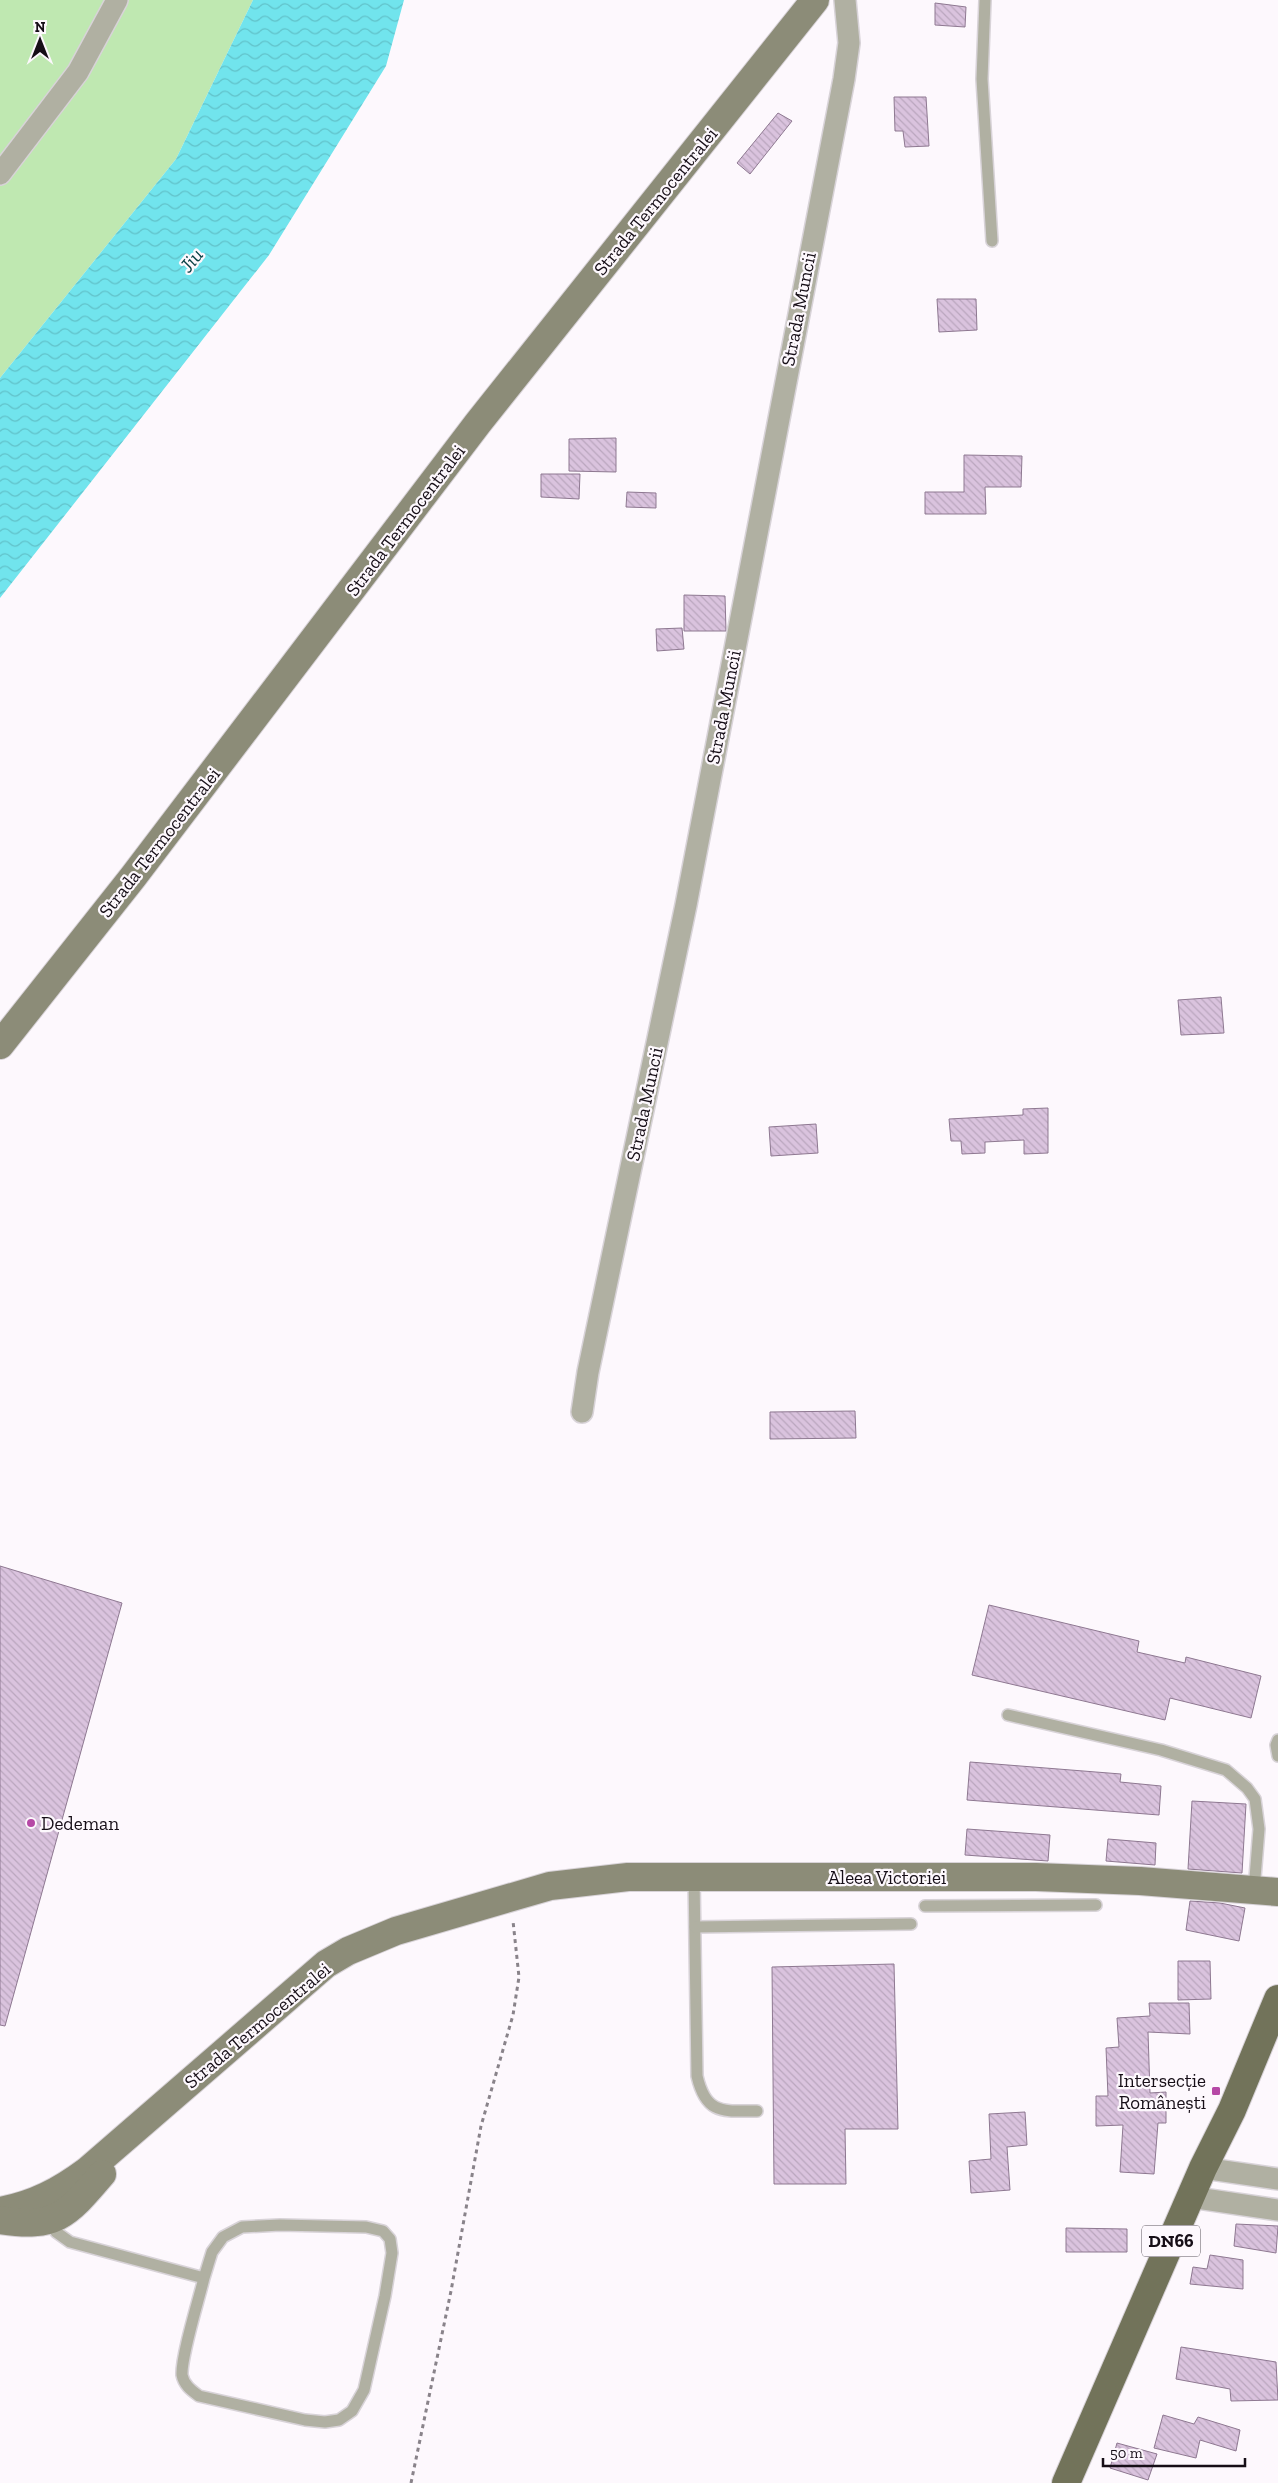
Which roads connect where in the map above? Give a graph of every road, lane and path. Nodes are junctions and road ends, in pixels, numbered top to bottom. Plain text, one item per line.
1 (117, 0) edge
2 (815, 0) edge
3 (845, 0) edge
4 (984, 0) edge
5 (0, 174) edge
6 (992, 241) dead end
7 (0, 1045) edge
8 (582, 1412) dead end
9 (1008, 1715) dead end
10 (1278, 1740) edge
11 (1278, 1756) edge
12 (694, 1877) junction
13 (1270, 1890) edge
14 (508, 1898) junction
15 (1096, 1905) dead end
16 (925, 1906) dead end
17 (911, 1924) dead end
18 (694, 1927) junction
19 (1278, 1999) edge
20 (757, 2111) dead end
21 (130, 2134) junction
22 (1203, 2168) junction
23 (1278, 2179) edge
24 (1190, 2197) junction
25 (1278, 2210) edge
26 (0, 2211) edge
27 (0, 2220) edge
28 (49, 2220) junction
29 (204, 2278) junction
30 (411, 2483) edge
31 (1066, 2483) edge

1 - 5 street
2 - 7 street, Strada Termocentralei
3 - 8 street, Strada Muncii
4 - 6 lane
9 - 13 lane
10 - 11 lane
12 - 13 street, Aleea Victoriei
12 - 14 street, Aleea Victoriei
12 - 18 lane
14 - 21 street, Strada Termocentralei
14 - 30 path
15 - 16 lane
17 - 18 lane
18 - 20 lane
19 - 22 main road, DN66
21 - 26 street, Strada Termocentralei
21 - 28 street, Strada Termocentralei
22 - 23 street
22 - 24 main road, DN66
24 - 25 street
24 - 31 main road, DN66
27 - 28 street, Strada Termocentralei
28 - 29 lane
29 - 29 lane

